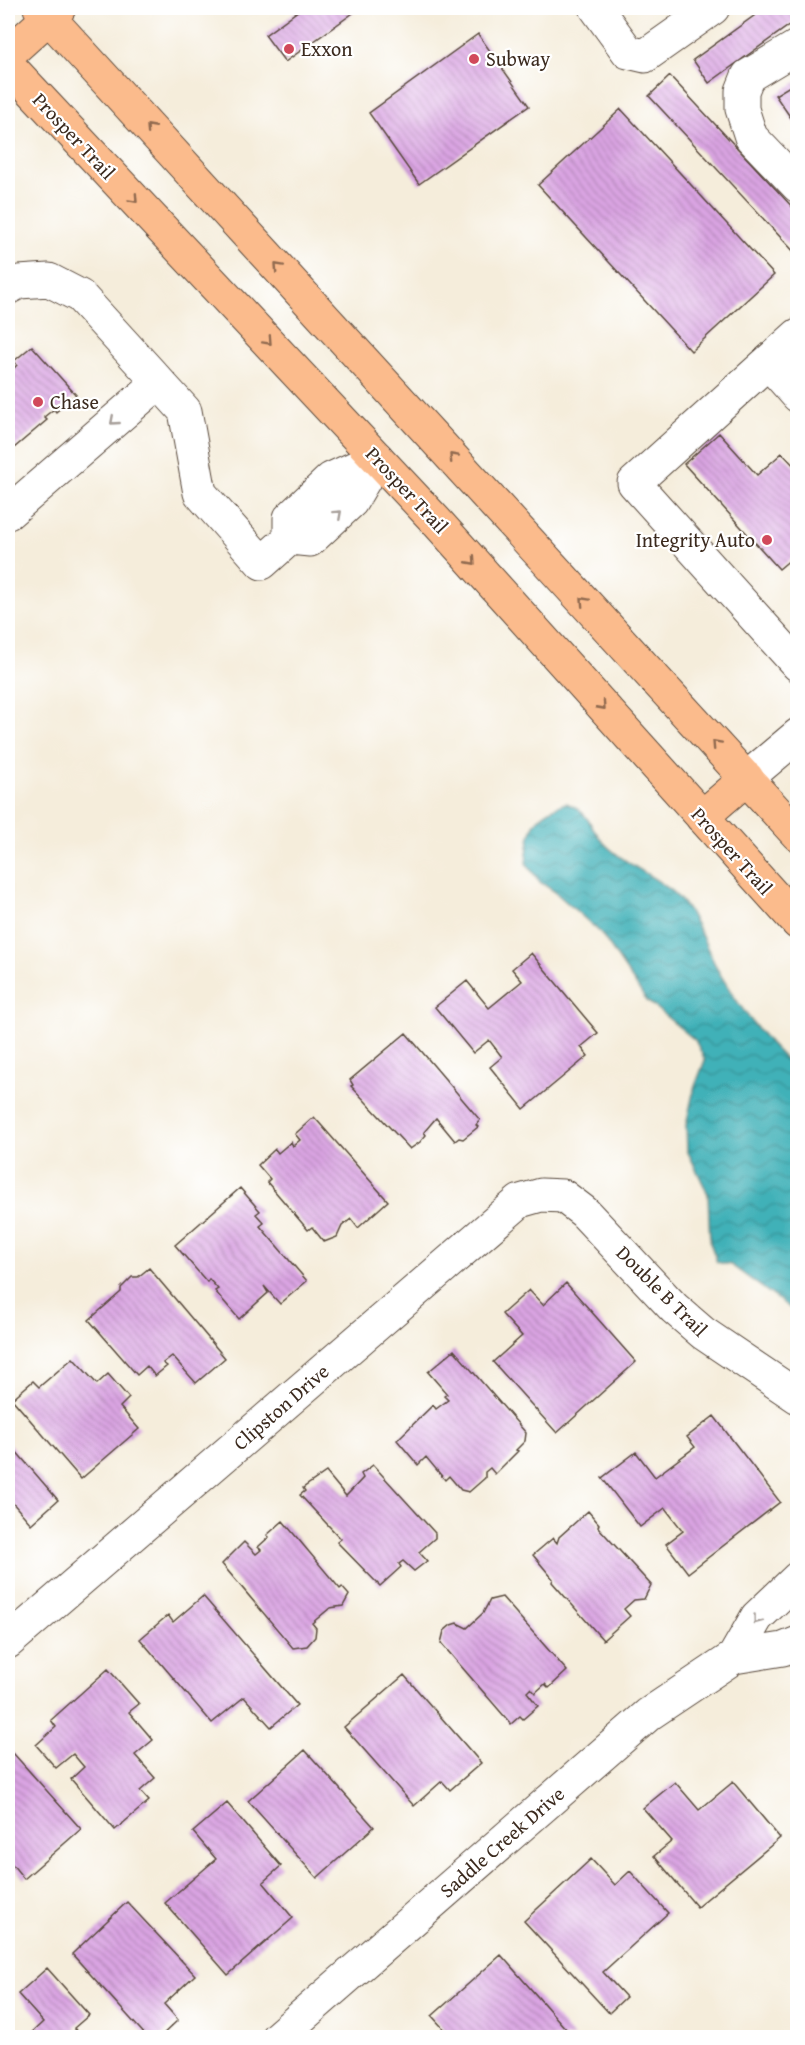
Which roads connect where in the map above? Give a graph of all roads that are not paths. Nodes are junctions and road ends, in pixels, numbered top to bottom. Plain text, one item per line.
1 (596, 8) edge
2 (713, 8) edge
3 (49, 11) edge
4 (798, 46) edge
5 (8, 54) edge
6 (8, 65) edge
7 (798, 186) edge
8 (8, 288) edge
9 (798, 335) edge
10 (768, 362) junction
11 (158, 383) junction
12 (798, 396) edge
13 (377, 458) junction
14 (8, 513) edge
15 (793, 652) edge
16 (798, 735) edge
17 (747, 778) junction
18 (702, 817) junction
19 (798, 835) edge
20 (798, 924) edge
21 (563, 1196) joint
22 (798, 1397) edge
23 (798, 1578) edge
24 (8, 1642) edge
25 (798, 1643) edge
26 (734, 1657) junction
27 (277, 2037) edge

1 - 2 street
3 - 5 main road
17 -> 3 main road
4 - 7 street
6 -> 13 main road, Prosper Trail
8 - 11 street
9 - 10 street
10 - 12 street
10 - 15 street
11 - 13 street
11 -> 14 street
13 -> 18 main road, Prosper Trail
16 - 17 street
17 - 18 main road
17 - 19 main road
18 - 20 main road, Prosper Trail
21 - 22 street, Double B Trail
21 - 24 street, Clipston Drive
23 -> 26 street, Saddle Creek Drive
25 - 26 street, Saddle Creek Drive
26 - 27 street, Saddle Creek Drive

